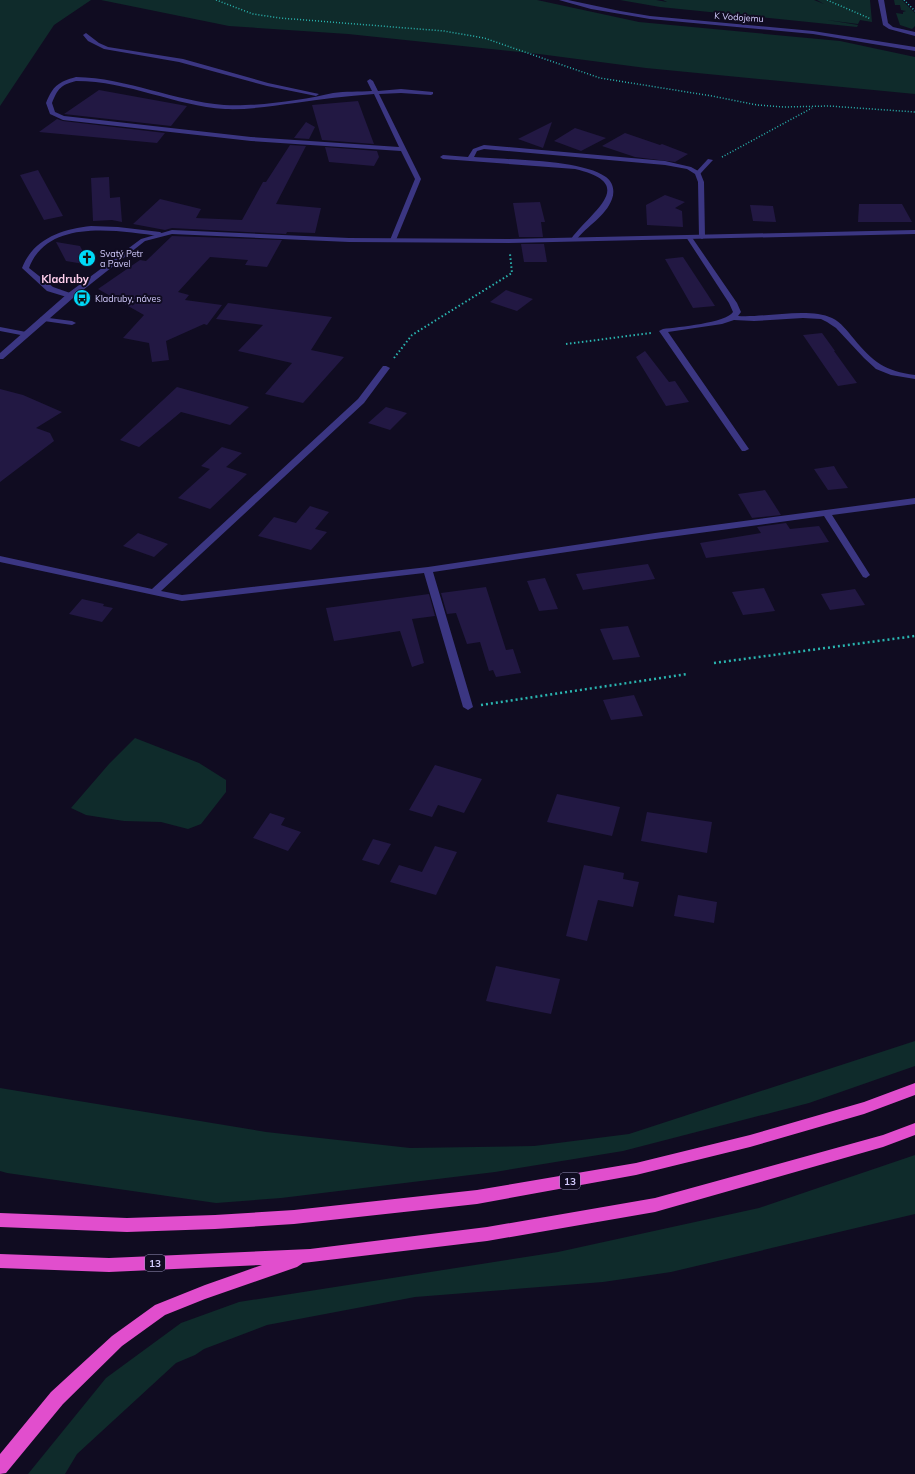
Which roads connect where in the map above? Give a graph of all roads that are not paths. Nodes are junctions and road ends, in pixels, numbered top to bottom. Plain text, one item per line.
1 (562, 0) edge
2 (881, 0) edge
3 (915, 34) edge
4 (86, 35) dead end
5 (915, 49) edge
6 (370, 81) dead end
7 (376, 93) junction
8 (431, 93) dead end
9 (339, 95) junction
10 (404, 149) junction
11 (443, 157) dead end
12 (470, 159) junction
13 (710, 160) road end
14 (698, 173) junction
15 (915, 232) edge
16 (160, 234) junction
17 (689, 237) junction
18 (702, 237) junction
19 (574, 239) junction
20 (393, 240) junction
21 (70, 296) junction
22 (733, 318) junction
23 (44, 319) junction
24 (72, 323) dead end
25 (0, 329) edge
26 (26, 334) junction
27 (0, 357) edge
28 (386, 368) road end
29 (915, 377) edge
30 (744, 449) dead end
31 (915, 501) edge
32 (827, 513) junction
33 (0, 559) edge
34 (428, 570) junction
35 (866, 575) dead end
36 (154, 592) junction
37 (468, 706) road end
38 (915, 1089) edge
39 (915, 1129) edge
40 (0, 1220) edge
41 (310, 1256) junction
42 (0, 1262) edge
43 (0, 1467) edge

1 - 5 street, K Vodojemu
2 - 3 street
4 - 9 street
6 - 7 street
7 - 8 street
7 - 9 street
7 - 10 street
9 - 10 street
10 - 20 street
11 - 12 street
12 - 14 street
12 - 19 street
13 - 14 street
14 - 18 street
15 - 18 street
16 - 20 street
16 - 21 street
16 - 21 street
17 - 18 street
17 - 19 street
17 - 22 street
19 - 20 street
21 - 23 street
22 - 29 street
22 - 30 street
23 - 24 street
23 - 26 street
25 - 26 street
26 - 27 street
28 - 36 street
31 - 32 street
32 - 34 street
32 - 35 street
33 - 36 street
34 - 36 street
34 - 37 street
38 - 40 highway, 13
39 - 41 highway, 13
41 - 42 highway, 13
41 - 43 highway

